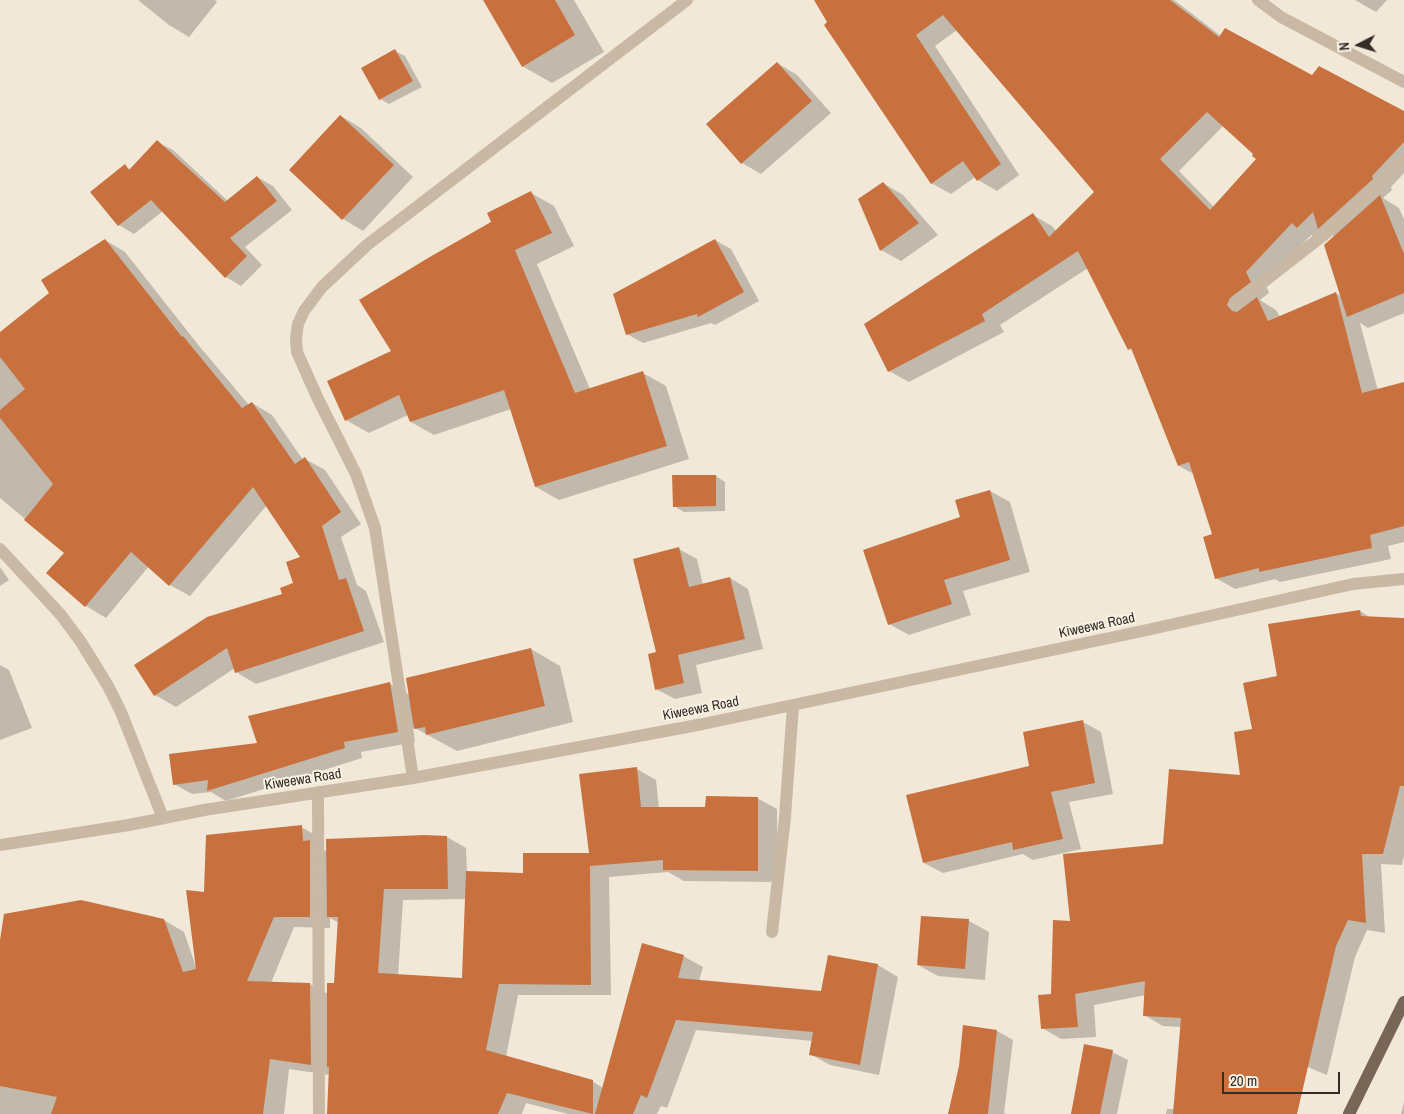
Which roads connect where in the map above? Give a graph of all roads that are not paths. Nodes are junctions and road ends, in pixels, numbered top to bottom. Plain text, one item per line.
1 (687, 0) edge
2 (1258, 0) edge
3 (1404, 82) edge
4 (1404, 161) edge
5 (1235, 304) dead end
6 (0, 549) edge
7 (1404, 579) edge
8 (793, 706) junction
9 (413, 778) junction
10 (318, 792) junction
11 (163, 818) junction
12 (0, 845) edge
13 (772, 932) dead end
14 (1404, 1002) edge
15 (319, 1114) edge
16 (1349, 1114) edge

1 - 9 street
2 - 3 street
4 - 5 street
6 - 11 street
7 - 8 street, Kiweewa Road
8 - 9 street, Kiweewa Road
8 - 13 street
9 - 10 street, Kiweewa Road
10 - 11 street, Kiweewa Road
10 - 15 street
11 - 12 street, Kiweewa Road
14 - 16 main road

